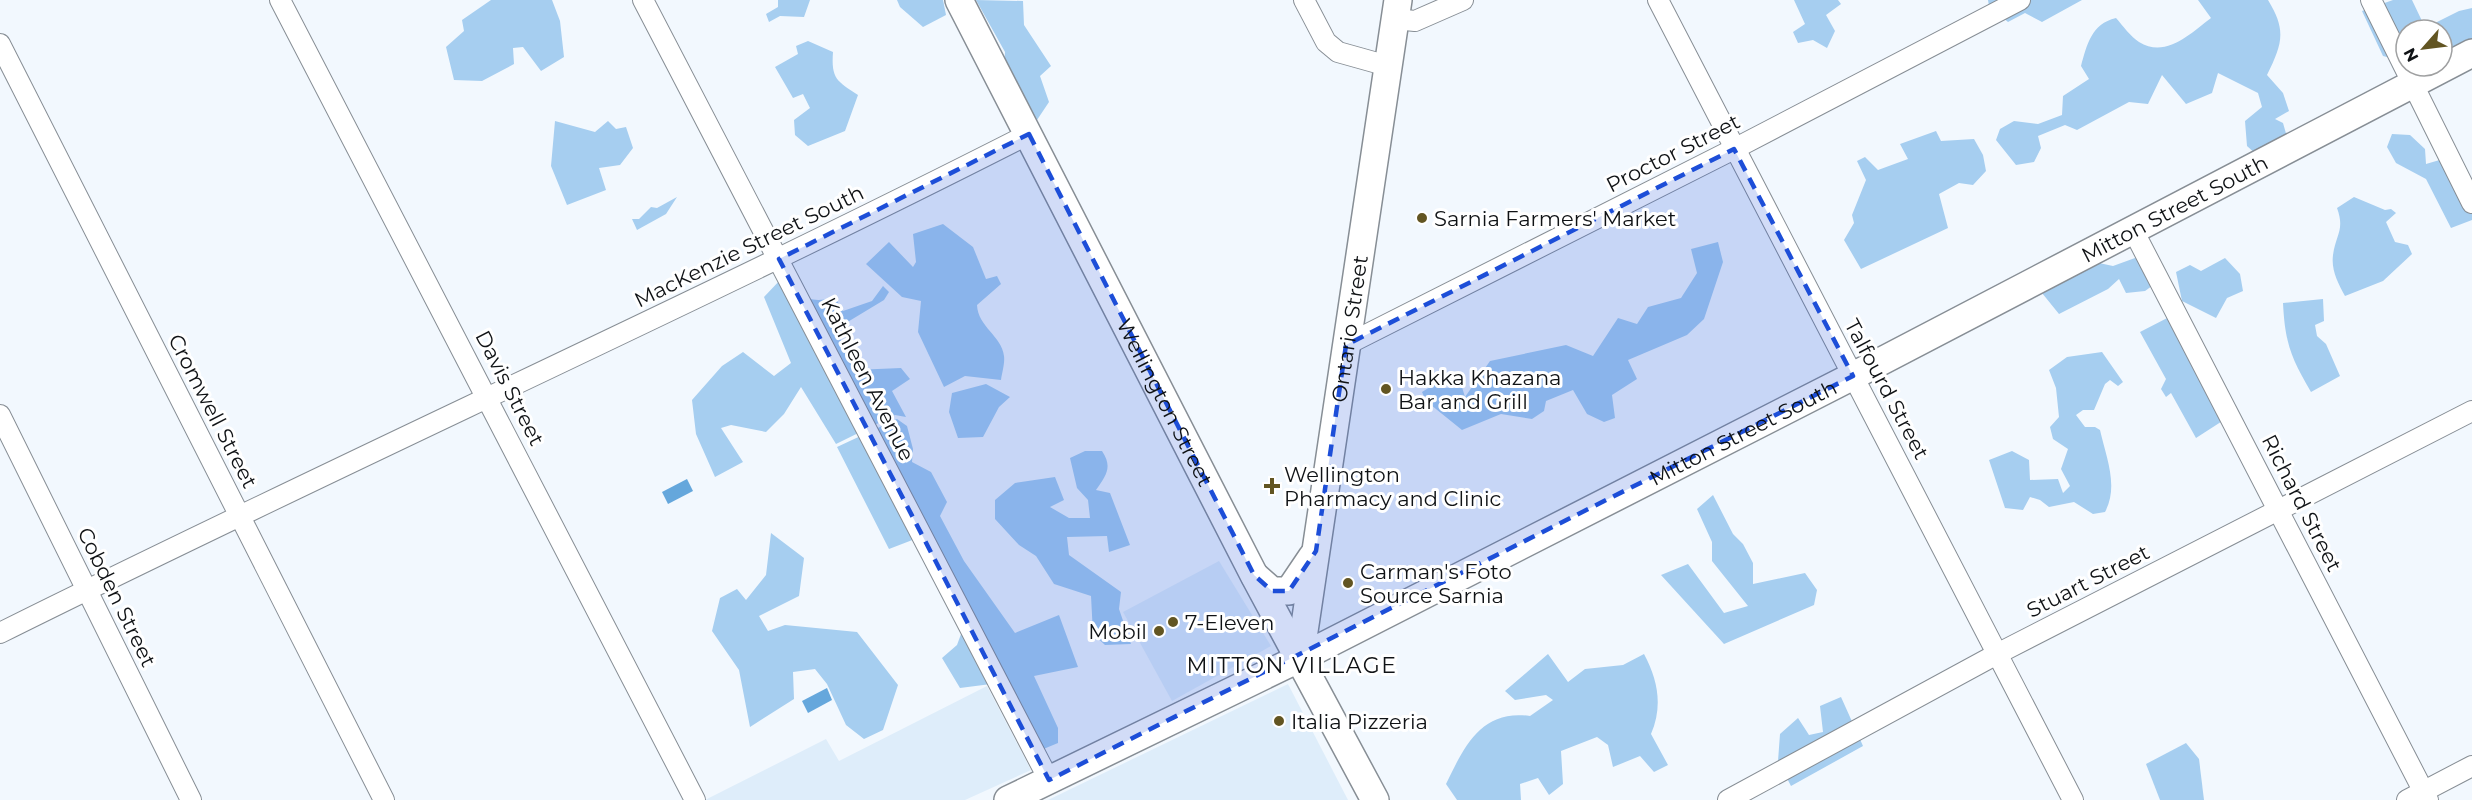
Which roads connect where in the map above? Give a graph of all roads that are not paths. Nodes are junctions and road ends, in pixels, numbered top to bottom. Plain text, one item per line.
1 (280, 0) edge
2 (643, 0) edge
3 (959, 0) edge
4 (1304, 0) edge
5 (1463, 0) edge
6 (1658, 0) edge
7 (2020, 0) edge
8 (2371, 0) edge
9 (1396, 10) edge
10 (0, 44) edge
11 (2472, 53) edge
12 (1388, 66) junction
13 (2415, 84) junction
14 (1029, 134) junction
15 (1734, 150) junction
16 (2472, 203) edge
17 (2132, 228) junction
18 (779, 259) junction
19 (1346, 345) junction
20 (1852, 376) junction
21 (488, 397) junction
22 (2472, 411) edge
23 (0, 416) edge
24 (2280, 511) junction
25 (239, 516) junction
26 (1317, 551) junction
27 (1254, 575) junction
28 (87, 590) junction
29 (0, 633) edge
30 (1997, 654) junction
31 (1300, 657) junction
32 (2472, 766) edge
33 (1049, 780) junction
34 (2420, 797) edge
35 (191, 800) edge
36 (384, 800) edge
37 (695, 800) edge
38 (1008, 800) edge
39 (1375, 800) edge
40 (1728, 800) edge
41 (2073, 800) edge

1 - 21 street, Davis Street
2 - 18 street, Kathleen Avenue
3 - 14 street, Wellington Street
4 - 12 street
5 - 9 street
6 - 15 street, Talfourd Street
7 - 15 street, Proctor Street
8 - 13 street
9 - 12 street, Ontario Street
10 - 25 street, Cromwell Street
11 - 13 street, Mitton Street South
12 - 19 street, Ontario Street
13 - 16 street
13 - 17 street, Mitton Street South
14 - 18 street, MacKenzie Street South
14 - 27 street, Wellington Street
15 - 19 street, Proctor Street
15 - 20 street, Talfourd Street
17 - 20 street, Mitton Street South
17 - 24 street, Richard Street
18 - 21 street, MacKenzie Street South
18 - 33 street, Kathleen Avenue
19 - 26 street, Ontario Street
20 - 30 street, Talfourd Street
20 - 31 street, Mitton Street South
21 - 25 street, MacKenzie Street South
21 - 37 street, Davis Street
22 - 24 street, Stuart Street
23 - 28 street, Cobden Street
24 - 30 street, Stuart Street
24 - 34 street, Richard Street
25 - 28 street, MacKenzie Street South
25 - 36 street, Cromwell Street
26 - 27 street
26 - 31 street, Ontario Street
27 - 31 street, Wellington Street
28 - 29 street, MacKenzie Street South
28 - 35 street, Cobden Street
30 - 40 street, Stuart Street
30 - 41 street, Talfourd Street
31 - 33 street, Mitton Street South
31 - 39 street, Wellington Street
32 - 34 street
33 - 38 street, Mitton Street South

